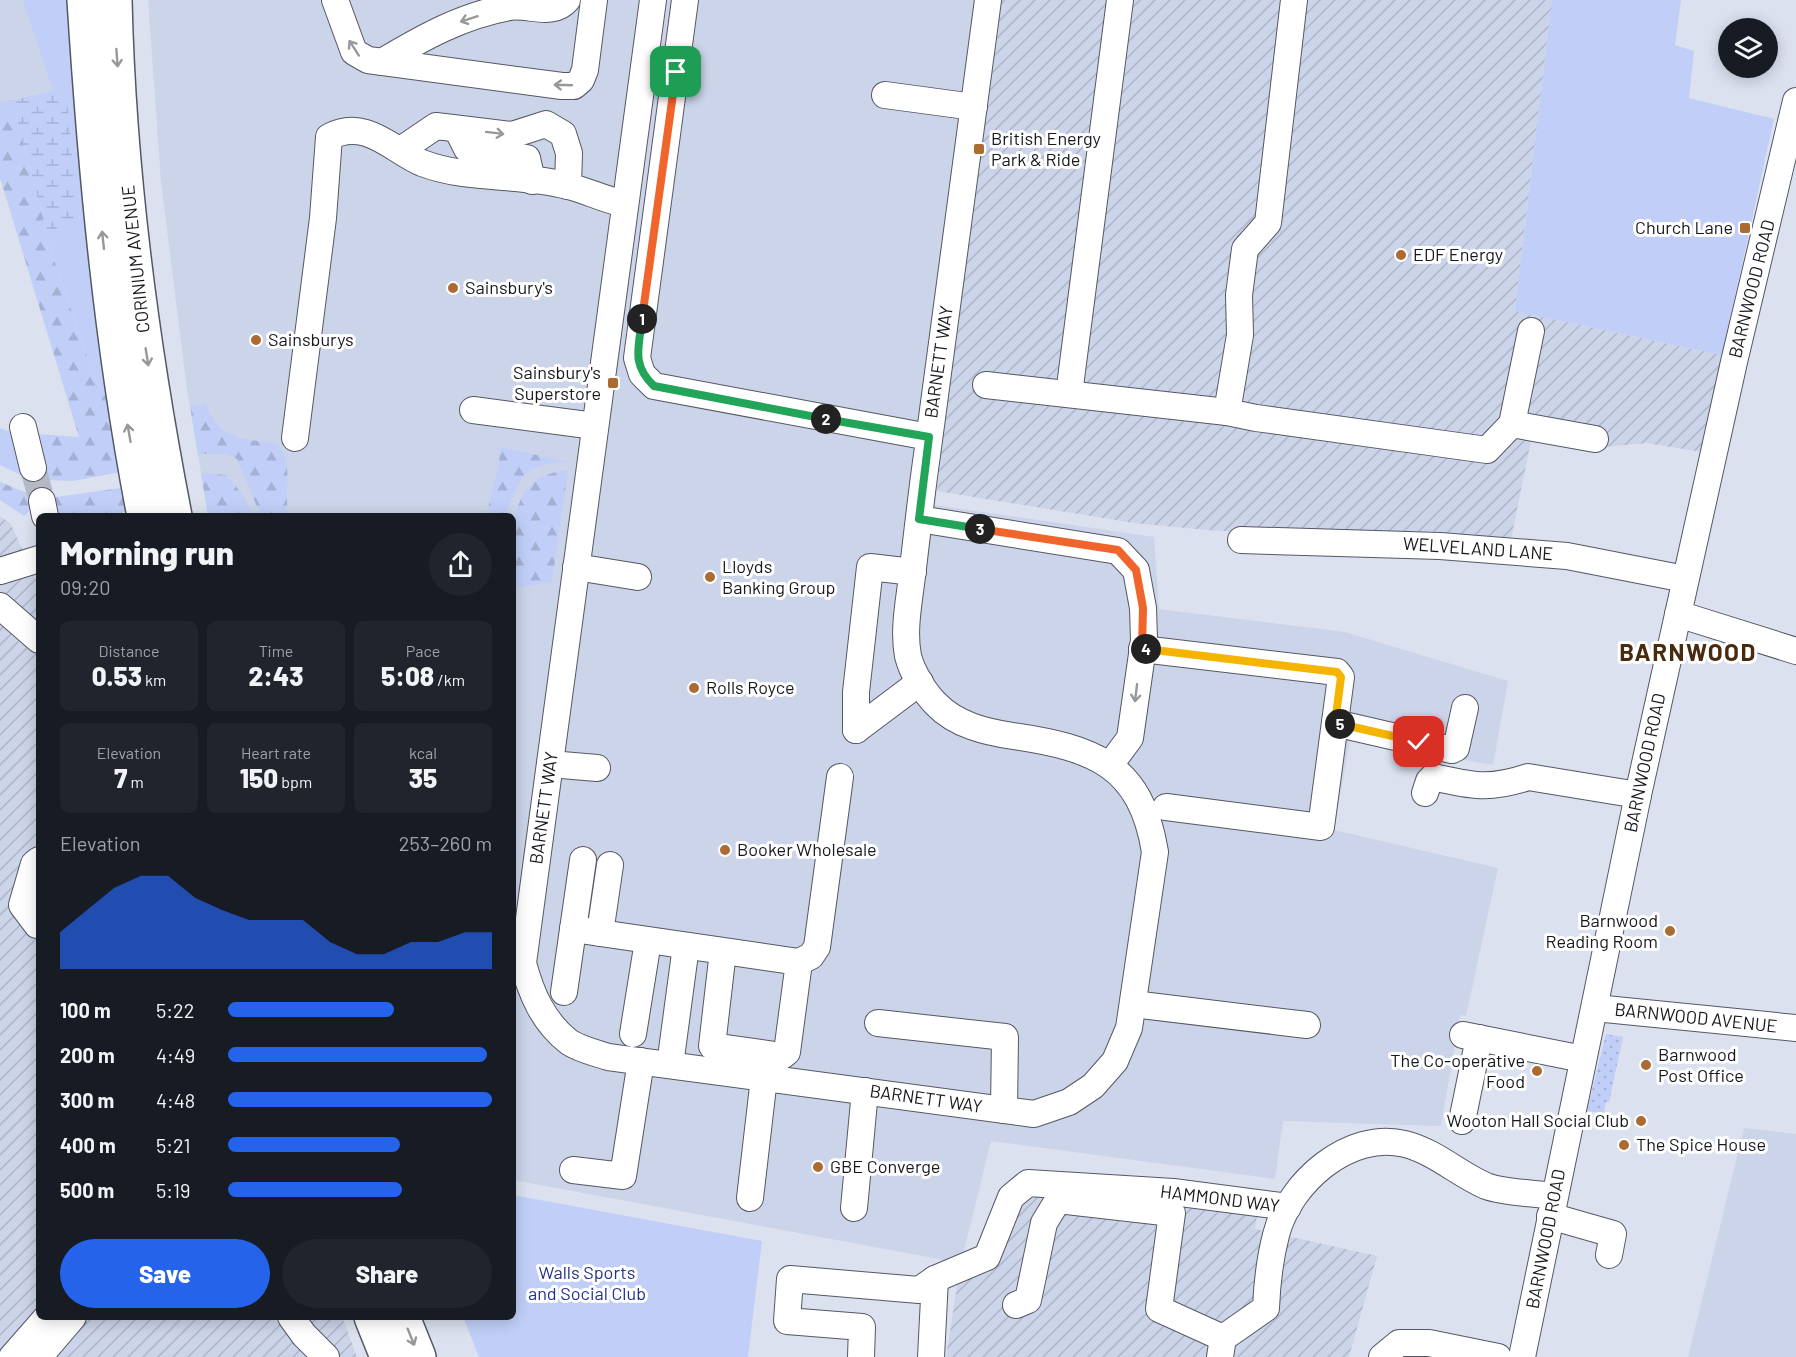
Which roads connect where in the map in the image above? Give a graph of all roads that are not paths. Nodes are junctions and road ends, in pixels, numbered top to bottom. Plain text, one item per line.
1 (84, 0) edge
2 (115, 0) edge
3 (335, 0) edge
4 (567, 0) edge
5 (594, 0) edge
6 (653, 0) edge
7 (685, 0) edge
8 (988, 0) edge
9 (1120, 0) edge
10 (1294, 0) edge
11 (382, 62) junction
12 (885, 95) dead end
13 (1796, 101) edge
14 (974, 107) junction
15 (457, 129) junction
16 (402, 149) junction
17 (532, 181) junction
18 (568, 186) junction
19 (625, 204) junction
20 (1531, 331) dead end
21 (986, 385) dead end
22 (1069, 394) junction
23 (472, 410) dead end
24 (1227, 412) junction
25 (1512, 424) junction
26 (595, 426) junction
27 (23, 428) dead end
28 (929, 437) junction
29 (295, 438) dead end
30 (1595, 439) dead end
31 (33, 468) tunnel mouth
32 (140, 508) edge
33 (174, 513) edge
34 (919, 519) junction
35 (1254, 545) dead end
36 (36, 560) edge
37 (576, 567) junction
38 (0, 571) edge
39 (913, 572) junction
40 (638, 577) dead end
41 (1685, 579) junction
42 (0, 606) edge
43 (1677, 614) junction
44 (36, 637) edge
45 (1142, 648) junction
46 (1796, 651) edge
47 (920, 682) junction
48 (1466, 708) dead end
49 (1335, 723) junction
50 (550, 764) junction
51 (1110, 765) junction
52 (597, 768) dead end
53 (840, 777) dead end
54 (1425, 793) dead end
55 (1638, 795) junction
56 (1166, 807) dead end
57 (583, 860) dead end
58 (36, 862) edge
59 (610, 865) dead end
60 (36, 924) edge
61 (573, 929) junction
62 (600, 933) junction
63 (648, 940) junction
64 (686, 946) junction
65 (723, 951) junction
66 (799, 962) junction
67 (564, 992) dead end
68 (1133, 1004) junction
69 (1595, 1008) junction
70 (878, 1023) dead end
71 (1307, 1025) dead end
72 (1796, 1028) edge
73 (633, 1034) dead end
74 (1583, 1059) junction
75 (641, 1061) junction
76 (670, 1065) junction
77 (764, 1078) junction
78 (865, 1091) junction
79 (1004, 1110) junction
80 (1462, 1120) dead end
81 (573, 1170) dead end
82 (750, 1198) dead end
83 (1552, 1206) junction
84 (1288, 1207) junction
85 (854, 1208) dead end
86 (1619, 1242) dead end
87 (935, 1279) junction
88 (1016, 1305) dead end
89 (44, 1320) edge
90 (71, 1320) edge
91 (293, 1320) edge
92 (372, 1320) edge
93 (404, 1320) edge
94 (1222, 1347) edge
95 (41, 1356) edge
96 (12, 1357) edge
97 (326, 1357) edge
98 (387, 1357) edge
99 (419, 1357) edge
100 (861, 1357) edge
101 (931, 1357) edge
102 (1382, 1357) edge
103 (1498, 1357) edge
104 (1522, 1357) edge

32 -> 1 highway, CORINIUM AVENUE
2 -> 33 highway, CORINIUM AVENUE
11 -> 3 street
4 -> 11 street
5 -> 11 street
6 - 19 street, BARNETT WAY
7 - 28 street
8 - 14 street, BARNETT WAY
9 - 22 street
10 - 24 street
12 - 14 street
13 - 41 street, BARNWOOD ROAD
14 - 28 street, BARNETT WAY
15 - 16 street
15 - 17 street
15 -> 18 street
16 - 17 street
16 - 29 street
17 - 18 street
18 - 19 street
19 - 26 street, BARNETT WAY
20 - 25 street
21 - 22 street
22 - 24 street
23 - 26 street
24 - 25 street
25 - 30 street
26 - 37 street, BARNETT WAY
27 - 31 street
28 - 34 street, BARNETT WAY
34 - 39 street, BARNETT WAY
34 - 45 street
35 - 41 street, WELVELAND LANE
36 - 38 street
37 - 40 street
37 - 50 street, BARNETT WAY
39 - 47 street, BARNETT WAY
39 - 47 street
41 - 43 street, BARNWOOD ROAD
42 - 44 street
43 - 46 street
43 - 55 street, BARNWOOD ROAD
45 - 49 street
45 -> 51 street
47 - 51 street, BARNETT WAY
48 - 49 street
49 - 56 street
50 - 52 street
50 - 75 street, BARNETT WAY
51 - 68 street, BARNETT WAY
53 - 66 street
54 - 55 street
55 - 69 street, BARNWOOD ROAD
57 - 61 street
58 - 60 street
59 - 62 street
61 - 62 street
61 - 67 street
62 - 63 street
63 - 64 street
63 - 73 street
64 - 65 street
64 - 76 street
65 - 66 street
65 - 66 street
68 - 71 street
68 - 79 street, BARNETT WAY
69 - 72 street, BARNWOOD AVENUE
69 - 74 street, BARNWOOD ROAD
70 - 79 street
74 - 80 street
74 - 83 street, BARNWOOD ROAD
75 - 76 street, BARNETT WAY
75 - 81 street
76 - 77 street, BARNETT WAY
77 - 78 street, BARNETT WAY
77 - 82 street
78 - 79 street, BARNETT WAY
78 - 85 street
83 - 84 street, HAMMOND WAY
83 - 86 street, HAMMOND WAY
83 - 104 street, BARNWOOD ROAD
84 - 87 street, HAMMOND WAY
84 - 94 street
87 - 100 street, HAMMOND WAY
87 - 101 street
88 - 94 street
89 - 96 street
90 - 95 street
91 - 97 street
92 - 98 highway
93 -> 99 highway
102 - 103 street

